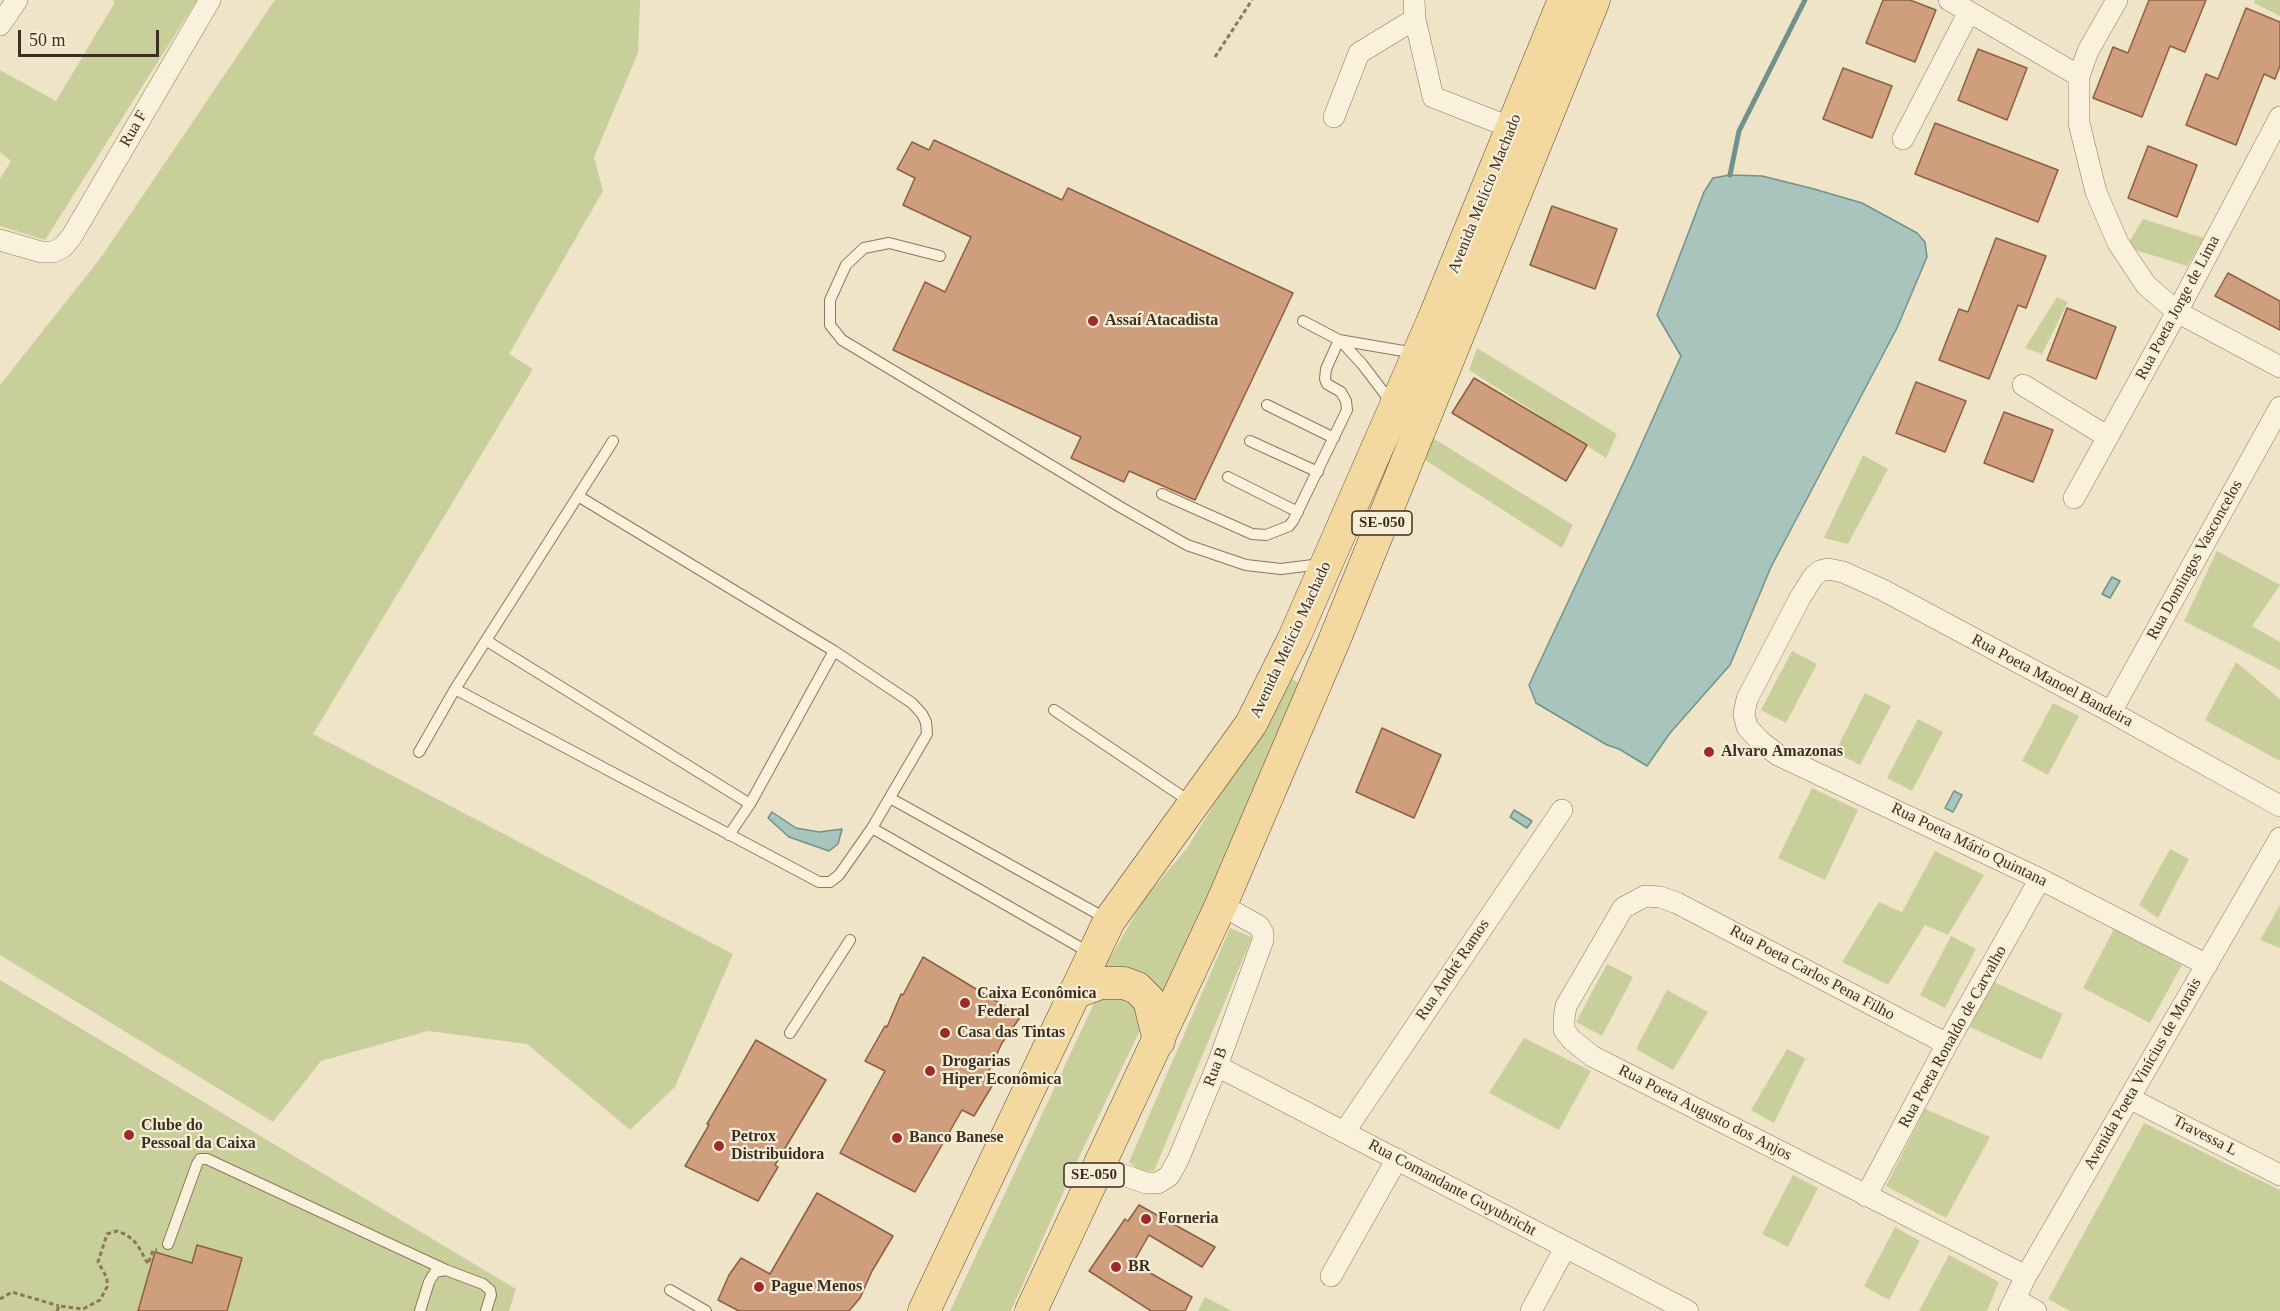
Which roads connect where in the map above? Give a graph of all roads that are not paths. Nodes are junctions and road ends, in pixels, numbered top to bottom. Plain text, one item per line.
1 (16, 0) edge
2 (210, 0) edge
3 (1564, 0) edge
4 (1594, 0) edge
5 (1949, 0) edge
6 (2117, 0) edge
7 (1415, 9) edge
8 (1969, 12) junction
9 (0, 25) edge
10 (2079, 76) junction
11 (1334, 117) dead end
12 (2280, 117) edge
13 (1512, 128) junction
14 (1903, 139) dead end
15 (0, 240) edge
16 (940, 256) dead end
17 (2177, 312) junction
18 (1303, 321) dead end
19 (1340, 340) junction
20 (1418, 354) junction
21 (2280, 367) edge
22 (2023, 385) dead end
23 (1267, 405) dead end
24 (2280, 407) edge
25 (1393, 411) junction
26 (2108, 437) junction
27 (1334, 438) junction
28 (613, 441) dead end
29 (1250, 441) dead end
30 (1318, 472) junction
31 (1228, 477) dead end
32 (1162, 494) dead end
33 (578, 496) junction
34 (2074, 498) dead end
35 (1298, 512) junction
36 (1327, 563) junction
37 (487, 641) junction
38 (834, 651) junction
39 (455, 689) junction
40 (1054, 710) dead end
41 (2111, 712) junction
42 (1744, 714) joint
43 (419, 752) dead end
44 (890, 798) junction
45 (750, 804) junction
46 (1194, 805) junction
47 (2280, 806) edge
48 (1562, 810) dead end
49 (872, 828) junction
50 (729, 835) junction
51 (2280, 838) edge
52 (2040, 879) junction
53 (1677, 903) joint
54 (1221, 905) junction
55 (1109, 921) junction
56 (850, 940) dead end
57 (1093, 955) junction
58 (2206, 965) junction
59 (1074, 993) junction
60 (790, 1033) dead end
61 (1159, 1041) junction
62 (1947, 1044) junction
63 (1216, 1066) junction
64 (2129, 1098) junction
65 (1345, 1131) junction
66 (1397, 1159) junction
67 (1098, 1166) junction
68 (2280, 1175) edge
69 (1866, 1196) junction
70 (163, 1247) road end
71 (1564, 1248) junction
72 (446, 1270) junction
73 (1331, 1276) dead end
74 (2026, 1276) junction
75 (670, 1290) dead end
76 (2012, 1305) edge
77 (420, 1311) edge
78 (486, 1311) edge
79 (706, 1311) edge
80 (924, 1311) edge
81 (1031, 1311) edge
82 (1531, 1311) edge
83 (1688, 1311) edge
84 (2036, 1311) edge

1 - 9 street
2 - 15 street, Rua F
3 - 13 main road, Avenida Melício Machado / SE-050
4 - 54 main road, Avenida Melício Machado / SE-050
5 - 8 street
6 - 10 street
7 - 11 street
7 - 13 street
8 - 10 street
8 - 14 street
10 - 17 street
12 - 17 street, Rua Poeta Jorge de Lima
13 - 20 main road, Avenida Melício Machado / SE-050
16 - 36 lane
17 - 21 street
17 - 26 street, Rua Poeta Jorge de Lima
18 - 19 lane
19 - 20 lane
19 - 25 lane
19 - 27 lane
20 - 25 main road, Avenida Melício Machado / SE-050
22 - 26 street
23 - 27 lane
24 - 41 street, Rua Domingos Vasconcelos
25 - 36 main road, Avenida Melício Machado / SE-050
26 - 34 street, Rua Poeta Jorge de Lima
27 - 30 lane
28 - 33 lane
29 - 30 lane
30 - 35 lane
31 - 35 lane
32 - 35 lane
33 - 37 lane
33 - 38 lane
36 - 46 main road, Avenida Melício Machado / SE-050
37 - 39 lane
37 - 45 lane
38 - 44 lane
38 - 45 lane
39 - 43 lane
39 - 50 lane
40 - 46 lane
41 - 42 street, Rua Poeta Manoel Bandeira
41 - 47 street, Rua Poeta Manoel Bandeira
42 - 52 street, Rua Poeta Mário Quintana
44 - 49 lane
44 - 55 lane
45 - 50 lane
46 - 55 main road, Avenida Melício Machado / SE-050
48 - 65 street, Rua André Ramos
49 - 50 lane
49 - 57 lane
51 - 58 street, Avenida Poeta Vinícius de Morais
52 - 58 street, Rua Poeta Mário Quintana
52 - 62 street, Rua Poeta Ronaldo de Carvalho
53 - 62 street, Rua Poeta Carlos Pena Filho
53 - 69 street, Rua Poeta Augusto dos Anjos
54 - 61 main road, Avenida Melício Machado / SE-050
54 - 63 street, Rua B
55 - 57 main road, Avenida Melício Machado / SE-050
56 - 60 lane
57 - 59 main road, Avenida Melício Machado / SE-050
58 - 64 street, Avenida Poeta Vinícius de Morais
59 - 61 main road
59 - 80 main road, Avenida Melício Machado / SE-050
61 - 67 main road, Avenida Melício Machado / SE-050
62 - 69 street, Rua Poeta Ronaldo de Carvalho
63 - 65 street, Rua Comandante Guyubricht
63 - 67 street, Rua B
64 - 68 street, Travessa L
64 - 74 street, Avenida Poeta Vinícius de Morais
65 - 66 street, Rua Comandante Guyubricht
66 - 71 street, Rua Comandante Guyubricht
66 - 73 street
67 - 81 main road, Avenida Melício Machado / SE-050
69 - 74 street, Rua Poeta Augusto dos Anjos
70 - 72 lane
71 - 82 street
71 - 83 street, Rua Comandante Guyubricht
72 - 77 lane
72 - 78 lane
74 - 76 street, Avenida Poeta Vinícius de Morais
75 - 79 lane
76 - 84 street

